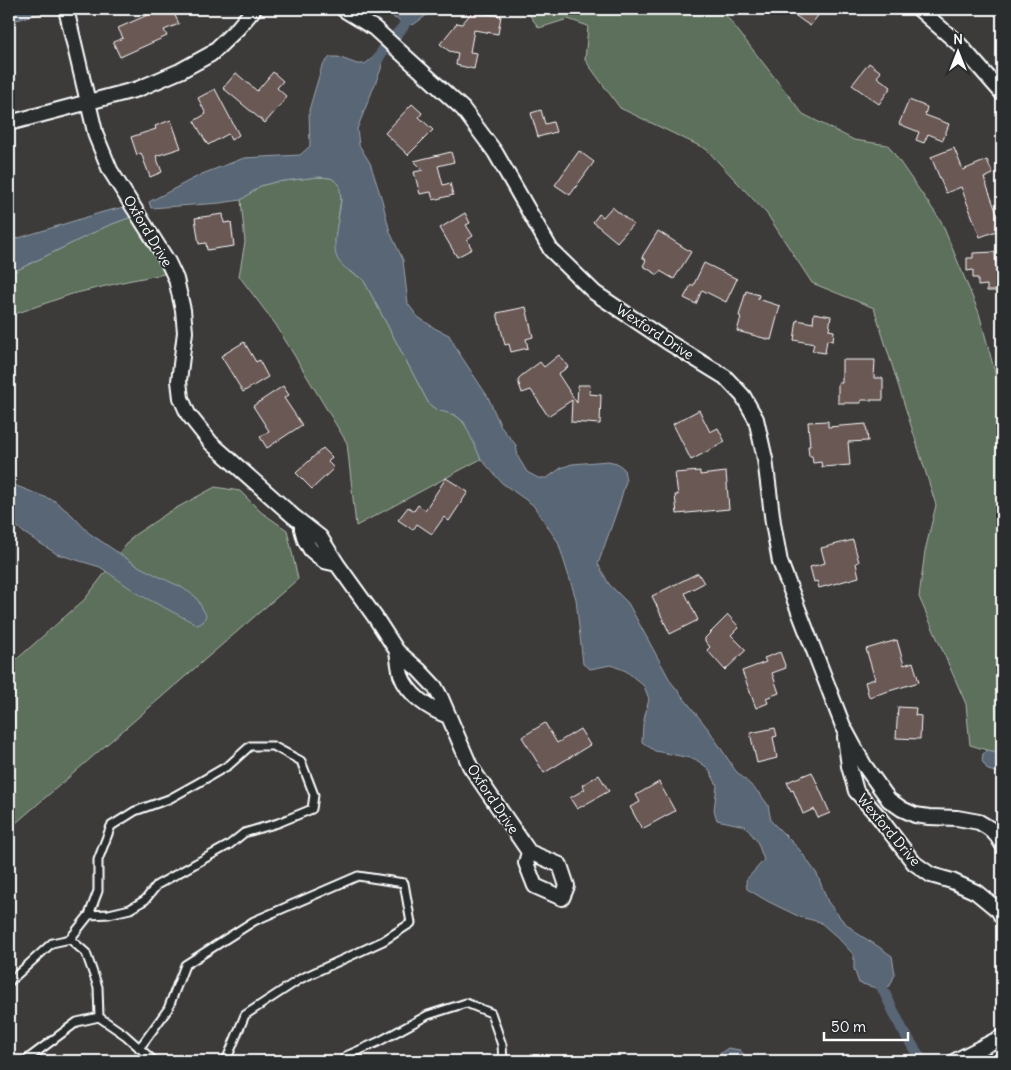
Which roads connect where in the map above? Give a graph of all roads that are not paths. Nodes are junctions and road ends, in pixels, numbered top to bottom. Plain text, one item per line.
1 (66, 9) edge
2 (254, 9) edge
3 (343, 9) edge
4 (919, 9) edge
5 (1002, 93) edge
6 (89, 103) junction
7 (9, 123) edge
8 (397, 651) junction
9 (448, 716) junction
10 (843, 726) junction
11 (1002, 844) edge
12 (529, 852) dead end
13 (89, 915) junction
14 (1002, 917) edge
15 (70, 939) junction
16 (9, 982) edge
17 (99, 1017) junction
18 (1002, 1037) edge
19 (139, 1048) junction
20 (26, 1061) edge
21 (154, 1061) edge
22 (226, 1061) edge
23 (343, 1061) edge
24 (503, 1061) edge
25 (955, 1061) edge

1 - 6 street, Oxford Drive
2 - 6 street
3 - 10 street, Wexford Drive
4 - 5 street
6 - 7 street
6 - 8 street, Oxford Drive
8 - 9 street, Oxford Drive
8 - 9 street, Oxford Drive
9 - 12 street, Oxford Drive
10 - 11 street, Wexford Drive
10 - 14 street, Wexford Drive
13 - 13 lane
13 - 15 lane
15 - 16 lane
15 - 17 lane
17 - 19 lane
17 - 20 lane
18 - 25 street
19 - 21 lane
19 - 22 lane
23 - 24 lane

